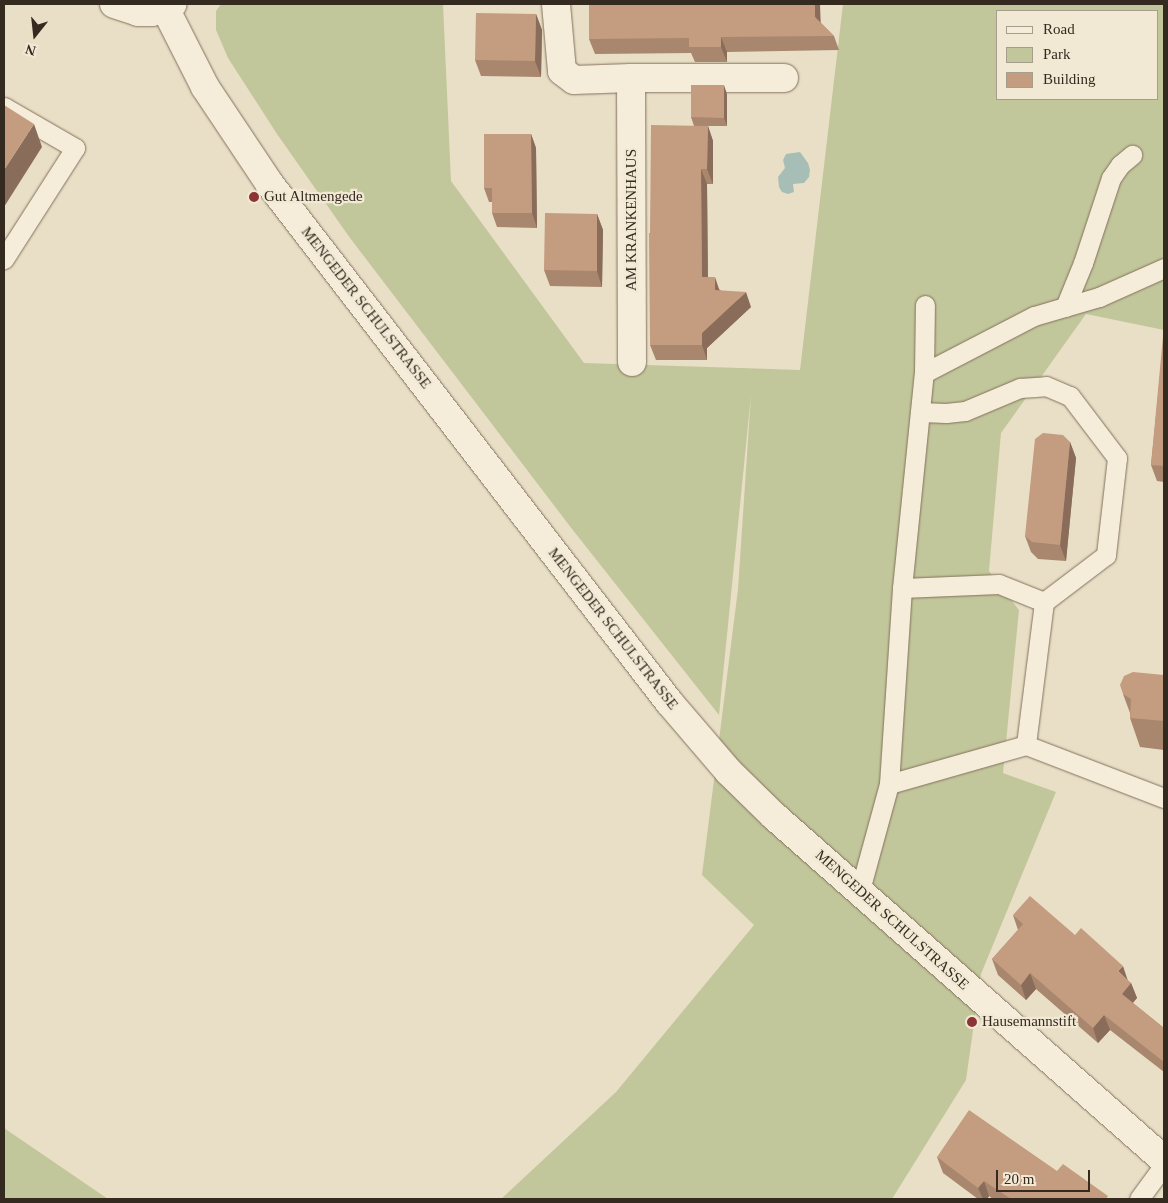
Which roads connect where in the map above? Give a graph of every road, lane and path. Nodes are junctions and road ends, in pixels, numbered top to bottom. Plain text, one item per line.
1 (114, 4) edge
2 (556, 4) edge
3 (169, 6) edge
4 (631, 78) junction
5 (784, 78) dead end
6 (4, 107) edge
7 (1132, 155) dead end
8 (4, 259) edge
9 (1164, 268) edge
10 (925, 306) dead end
11 (1065, 307) junction
12 (632, 362) dead end
13 (924, 373) junction
14 (920, 412) junction
15 (902, 588) junction
16 (1044, 602) junction
17 (1026, 744) junction
18 (889, 784) junction
19 (1164, 798) edge
20 (860, 890) junction
21 (1164, 1160) edge
22 (1164, 1165) edge
23 (1139, 1199) edge

1 - 3 main road
2 - 4 main road
3 - 20 main road, MENGEDER SCHULSTRASSE
4 - 5 main road
4 - 12 main road, AM KRANKENHAUS
6 - 8 lane
7 - 11 lane
9 - 11 lane
10 - 13 lane
11 - 13 lane
13 - 14 lane
14 - 15 lane
14 - 16 lane
15 - 16 lane
15 - 18 lane
16 - 17 lane
17 - 18 lane
17 - 19 lane
18 - 20 lane
20 - 21 main road, MENGEDER SCHULSTRASSE
22 - 23 lane

